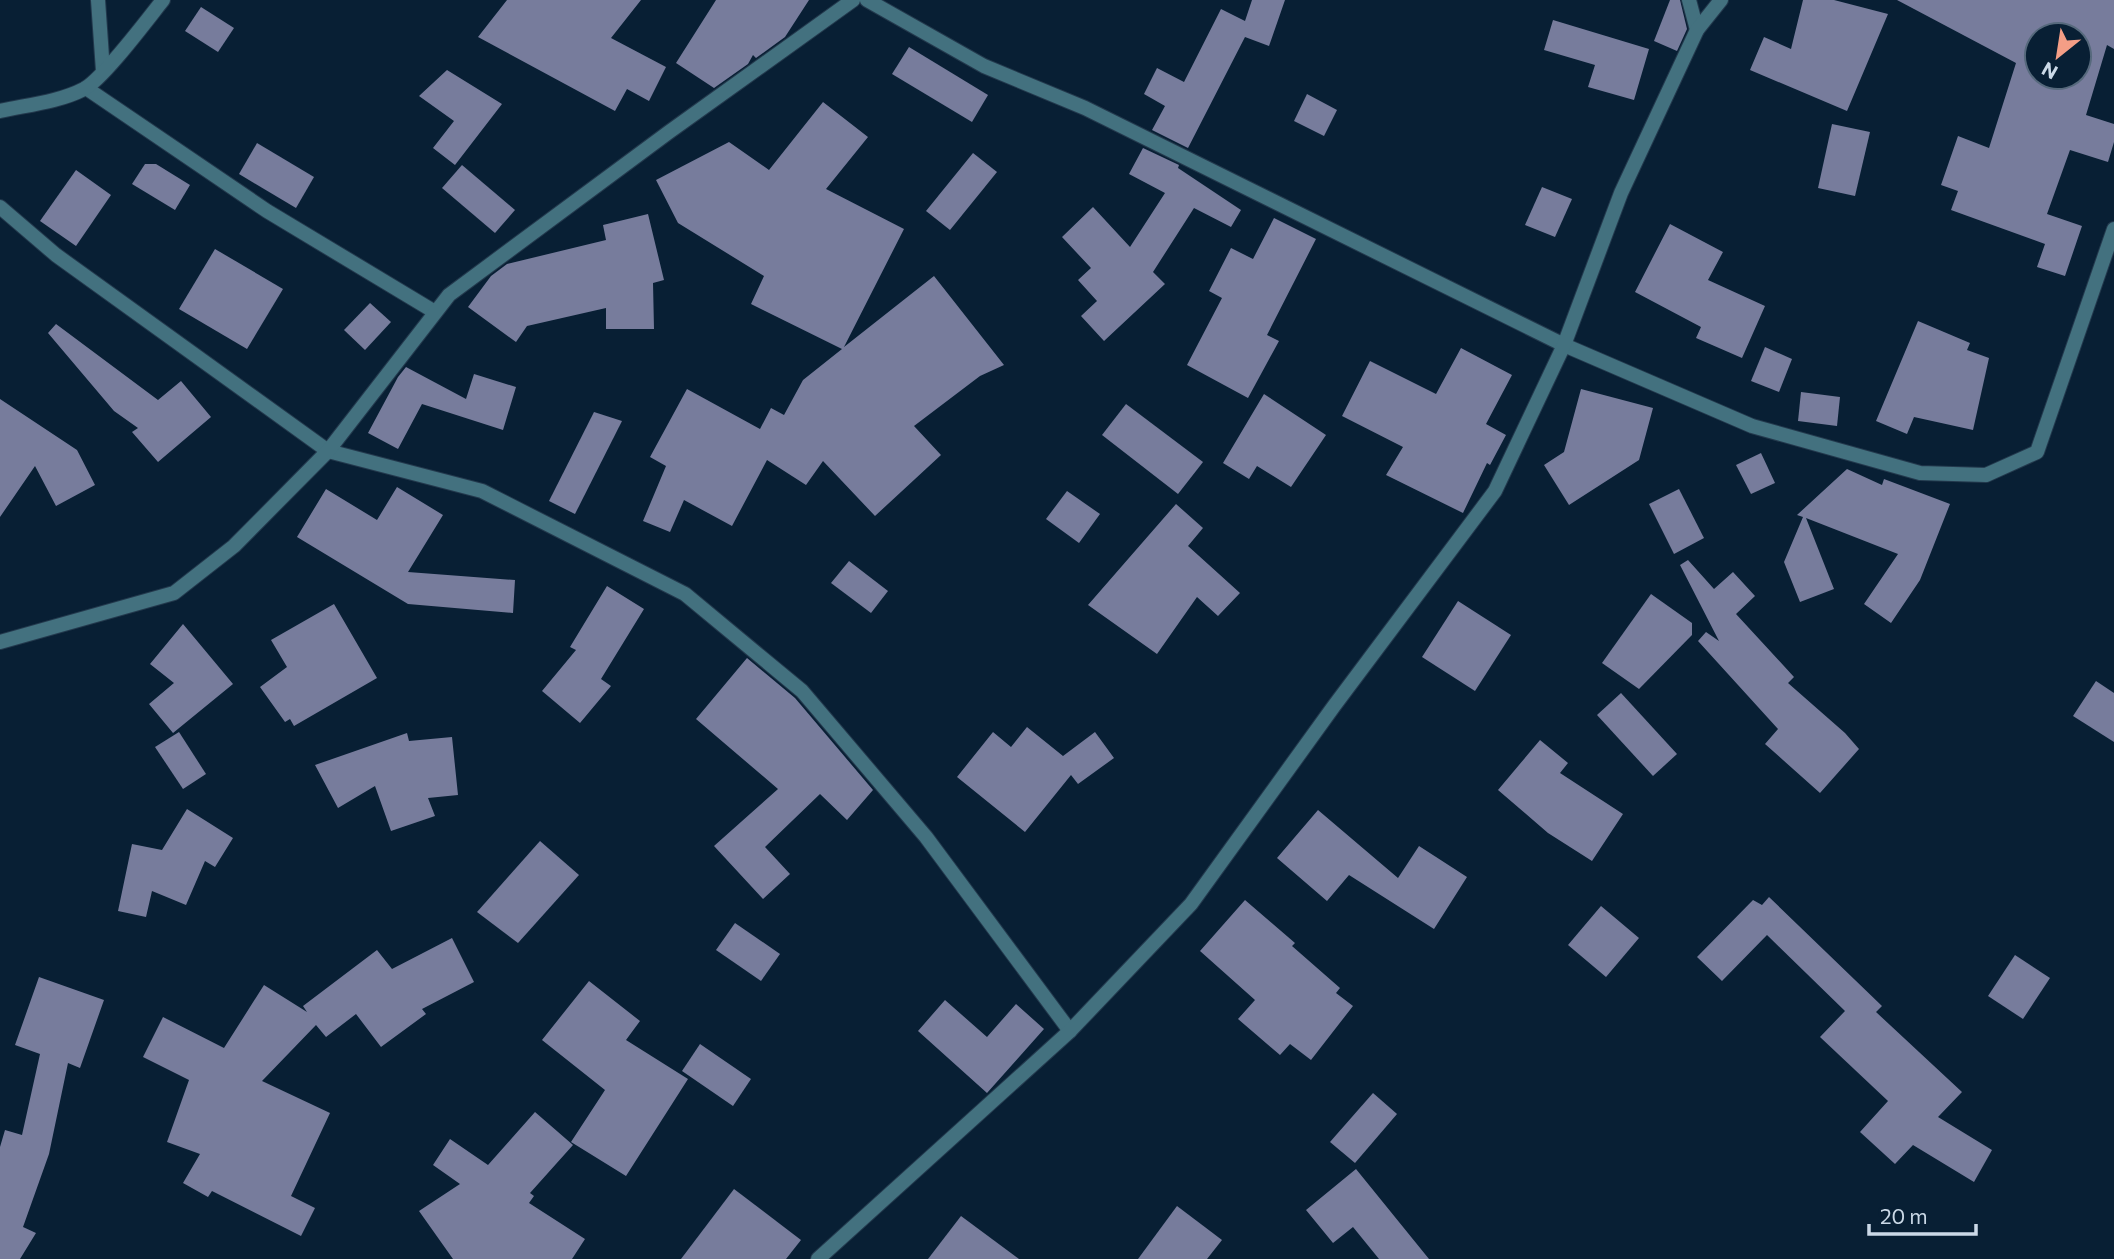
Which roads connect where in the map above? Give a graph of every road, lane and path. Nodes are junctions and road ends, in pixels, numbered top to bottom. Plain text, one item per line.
1 (98, 0) edge
2 (163, 0) edge
3 (853, 0) edge
4 (867, 0) edge
5 (1689, 0) edge
6 (1721, 0) edge
7 (1697, 30) junction
8 (103, 71) junction
9 (86, 88) junction
10 (0, 111) edge
11 (0, 207) edge
12 (2114, 229) edge
13 (435, 312) junction
14 (1564, 345) junction
15 (328, 451) junction
16 (0, 642) edge
17 (1070, 1031) junction
18 (818, 1259) edge

1 - 8 street
2 - 8 street
3 - 13 street
4 - 14 street
5 - 7 street
6 - 7 street
7 - 14 street
8 - 9 street
9 - 10 street
9 - 13 street
11 - 15 street
12 - 14 street
13 - 15 street
14 - 17 street
15 - 16 street
15 - 17 street
17 - 18 street

